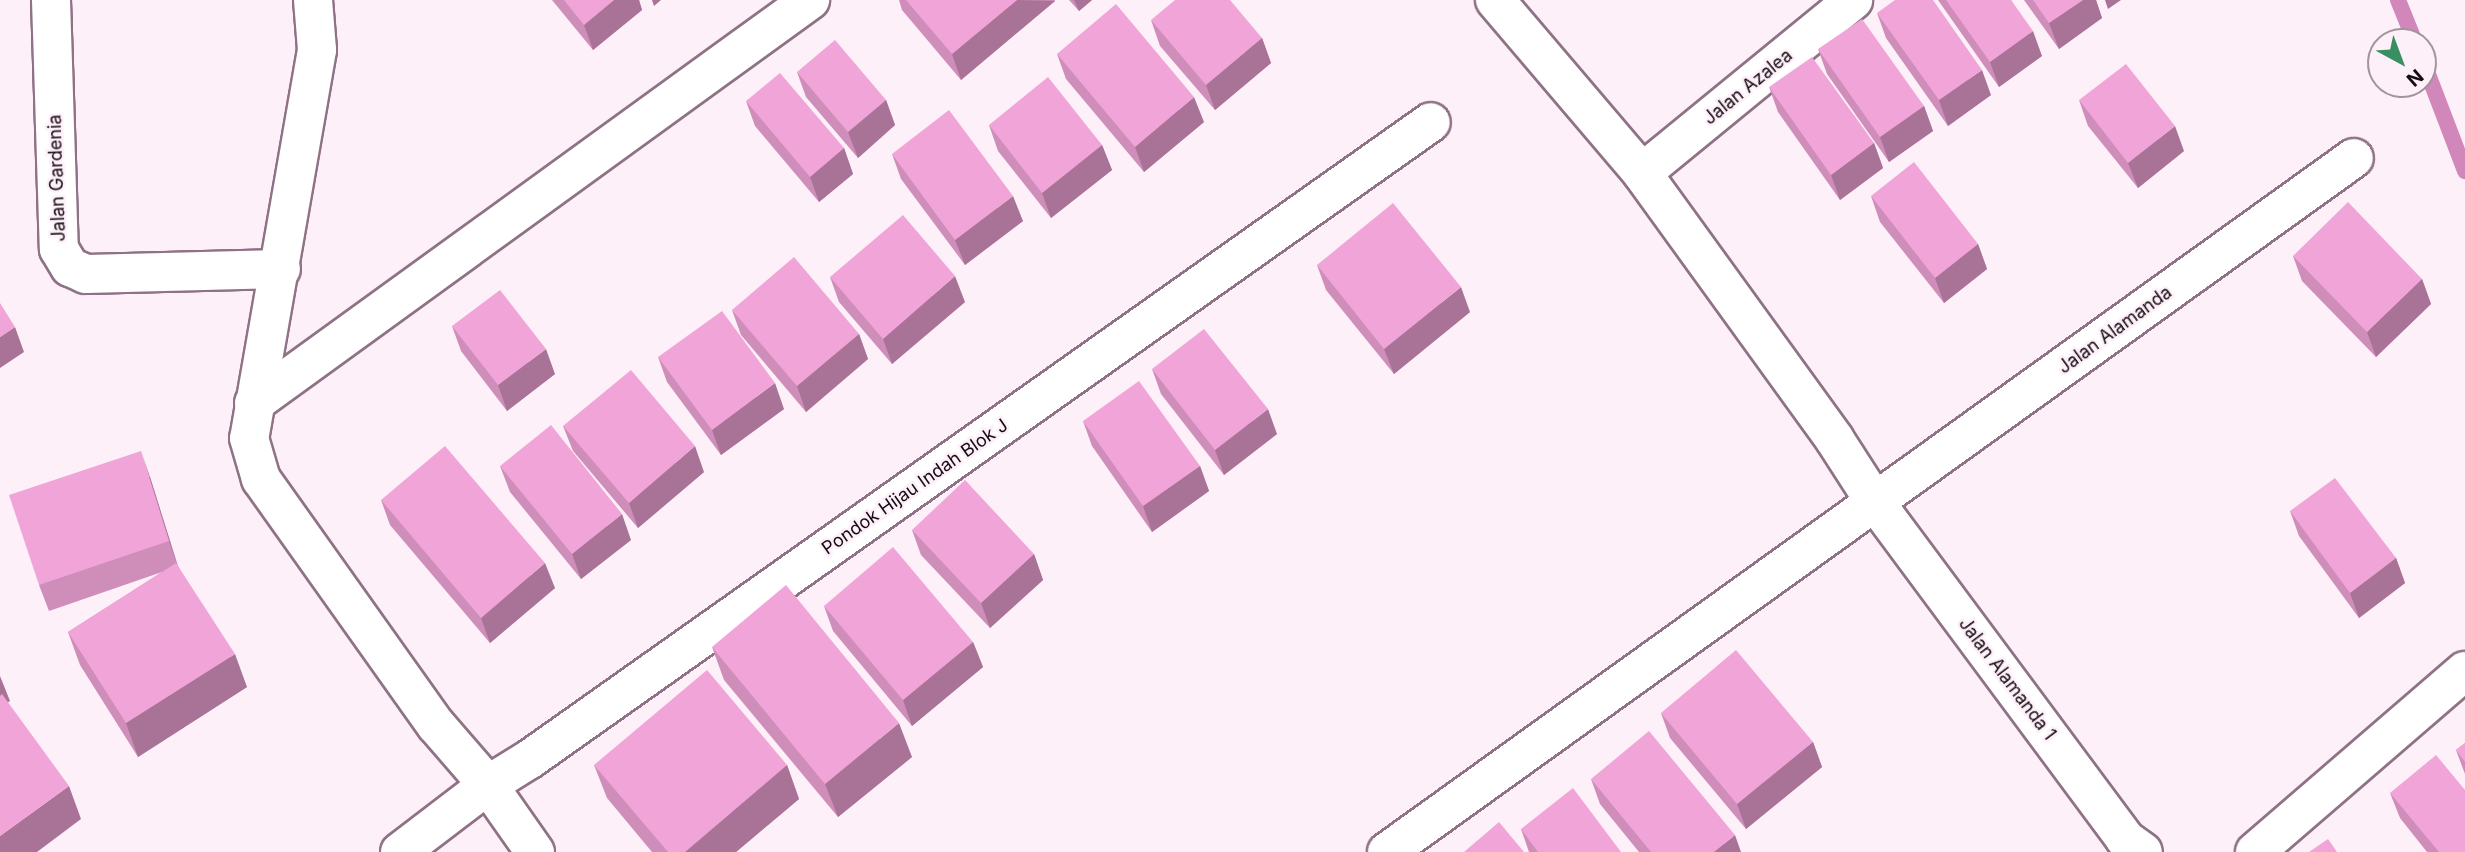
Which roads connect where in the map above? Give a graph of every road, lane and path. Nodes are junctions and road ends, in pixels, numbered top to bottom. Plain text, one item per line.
1 (51, 0) edge
2 (313, 0) edge
3 (810, 0) edge
4 (1495, 0) edge
5 (1853, 0) edge
6 (1431, 122) dead end
7 (2354, 158) dead end
8 (1642, 173) junction
9 (281, 268) junction
10 (254, 402) junction
11 (1875, 502) junction
12 (2465, 671) edge
13 (488, 785) junction
14 (400, 852) edge
15 (535, 852) edge
16 (1387, 852) edge
17 (2143, 852) edge
18 (2255, 852) edge

1 - 9 street, Jalan Gardenia
2 - 9 street
3 - 10 street
4 - 8 street, Jalan Alamanda 1
5 - 8 street, Jalan Azalea
6 - 13 street, Pondok Hijau Indah Blok J
7 - 11 street, Jalan Alamanda
8 - 11 street, Jalan Alamanda 1
9 - 10 street
10 - 13 street
11 - 16 street, Jalan Alamanda
11 - 17 street, Jalan Alamanda 1
12 - 18 street
13 - 14 street, Pondok Hijau Indah Blok J
13 - 15 street

